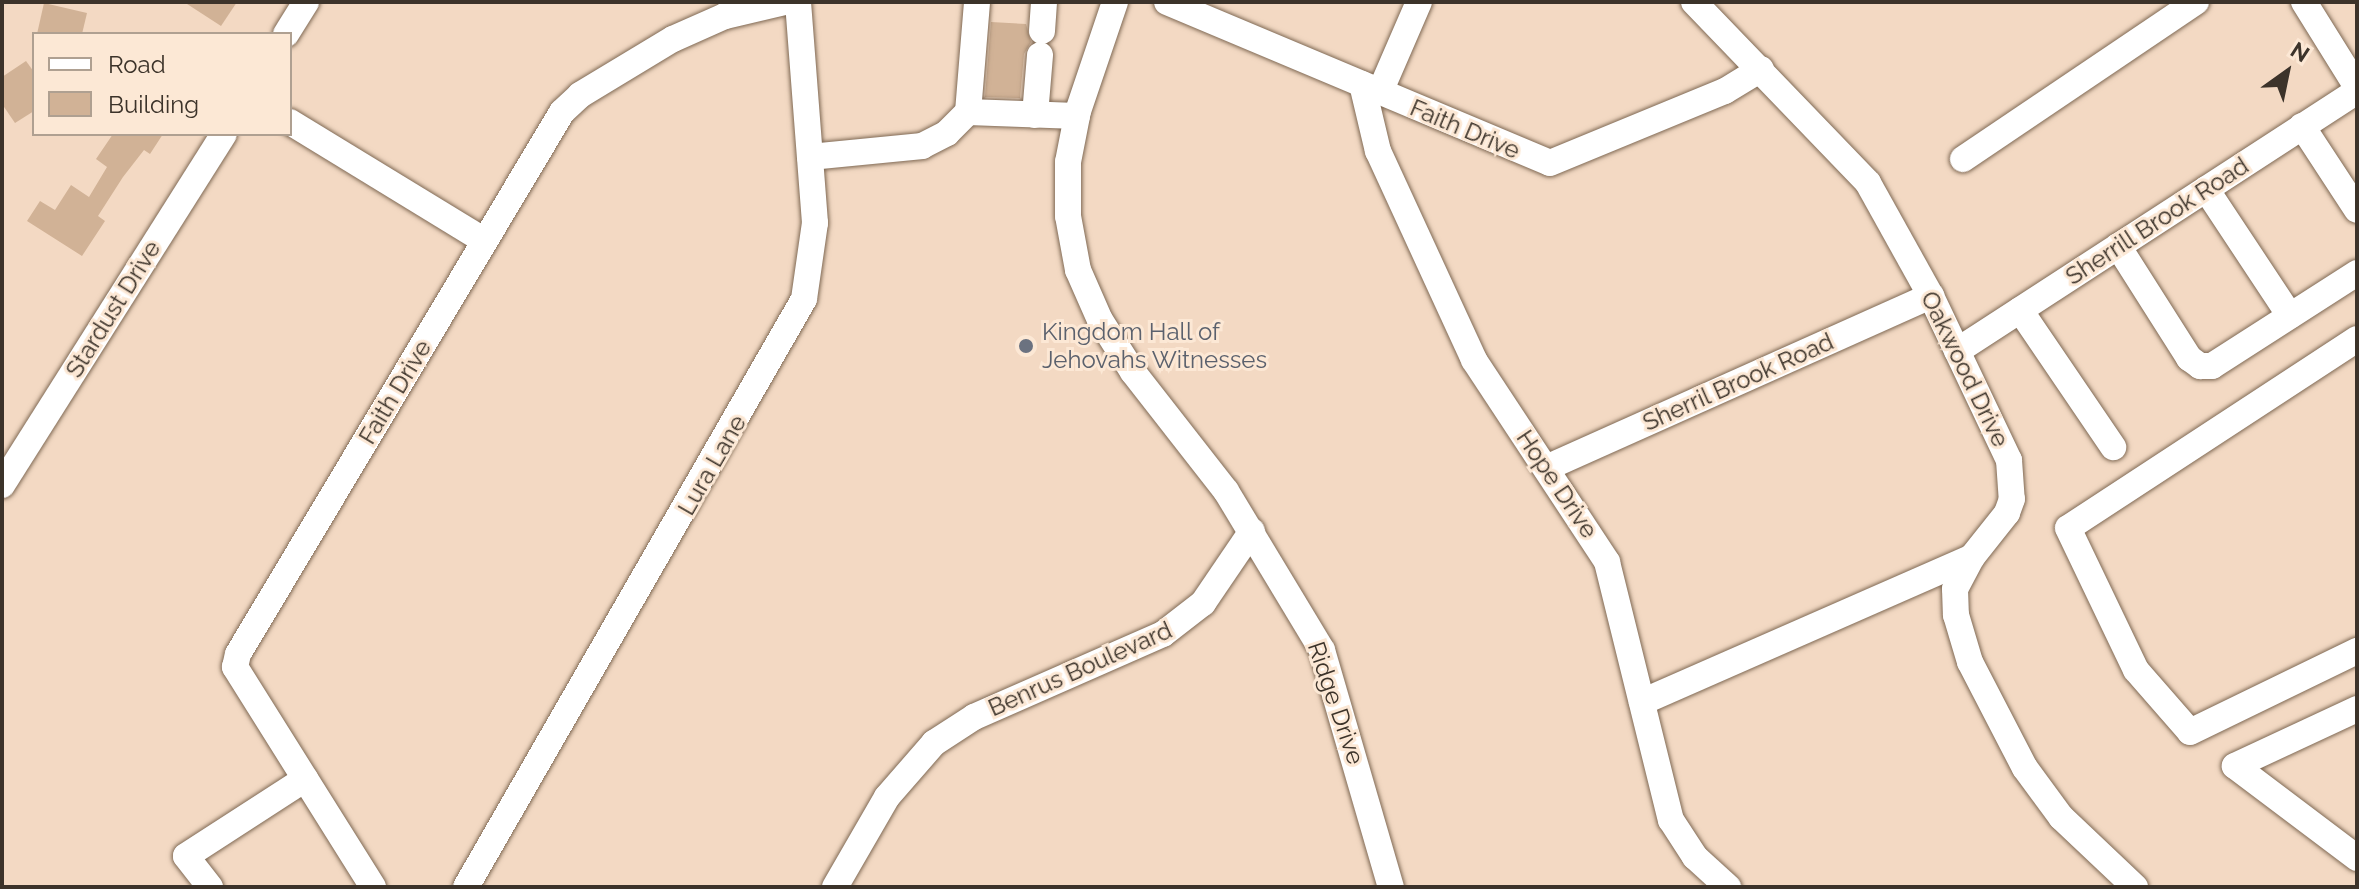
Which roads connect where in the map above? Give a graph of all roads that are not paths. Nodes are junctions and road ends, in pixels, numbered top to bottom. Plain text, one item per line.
1 (306, 2) edge
2 (785, 2) edge
3 (798, 2) edge
4 (977, 2) edge
5 (1044, 2) edge
6 (1115, 2) edge
7 (1167, 2) edge
8 (1419, 2) edge
9 (1694, 2) edge
10 (2196, 2) edge
11 (2304, 2) edge
12 (287, 32) edge
13 (1761, 69) junction
14 (1371, 88) junction
15 (2357, 89) edge
16 (968, 112) junction
17 (1035, 115) junction
18 (1077, 116) junction
19 (292, 123) edge
20 (2302, 126) junction
21 (223, 136) edge
22 (810, 157) junction
23 (1963, 159) dead end
24 (2206, 189) junction
25 (2357, 210) edge
26 (485, 241) junction
27 (2118, 246) junction
28 (2357, 273) edge
29 (1931, 296) junction
30 (2020, 310) junction
31 (2290, 316) junction
32 (2357, 339) edge
33 (1957, 351) junction
34 (2113, 447) dead end
35 (1546, 468) junction
36 (2, 485) edge
37 (1252, 531) junction
38 (1972, 557) junction
39 (2357, 651) edge
40 (1642, 702) junction
41 (2357, 709) edge
42 (305, 779) junction
43 (2357, 858) edge
44 (210, 887) edge
45 (373, 887) edge
46 (466, 887) edge
47 (835, 887) edge
48 (1391, 887) edge
49 (1728, 887) edge
50 (2135, 887) edge

1 - 12 street
2 - 26 street, Faith Drive
3 - 22 street, Lura Lane
4 - 16 street
5 - 17 street
6 - 18 street
7 - 14 street, Faith Drive
8 - 14 street
9 - 13 street, Oakwood Drive
10 - 23 street
11 - 15 street
13 - 14 street, Faith Drive
13 - 29 street, Oakwood Drive
14 - 35 street, Hope Drive
15 - 20 street, Sherrill Brook Road
16 - 17 street
16 - 22 street
17 - 18 street
18 - 37 street
19 - 26 street
20 - 24 street, Sherrill Brook Road
20 - 25 street
21 - 36 street, Stardust Drive
22 - 46 street, Lura Lane
24 - 27 street, Sherrill Brook Road
24 - 31 street
26 - 42 street, Faith Drive
27 - 30 street, Sherrill Brook Road
27 - 31 street
28 - 31 street
29 - 33 street, Oakwood Drive
29 - 35 street, Sherril Brook Road
30 - 33 street, Sherrill Brook Road
30 - 34 street
32 - 39 street
33 - 38 street, Oakwood Drive
35 - 40 street, Hope Drive
37 - 47 street, Benrus Boulevard
37 - 48 street, Ridge Drive
38 - 40 street
38 - 50 street, Oakwood Drive
40 - 49 street, Hope Drive
41 - 43 street
42 - 44 street
42 - 45 street, Faith Drive

